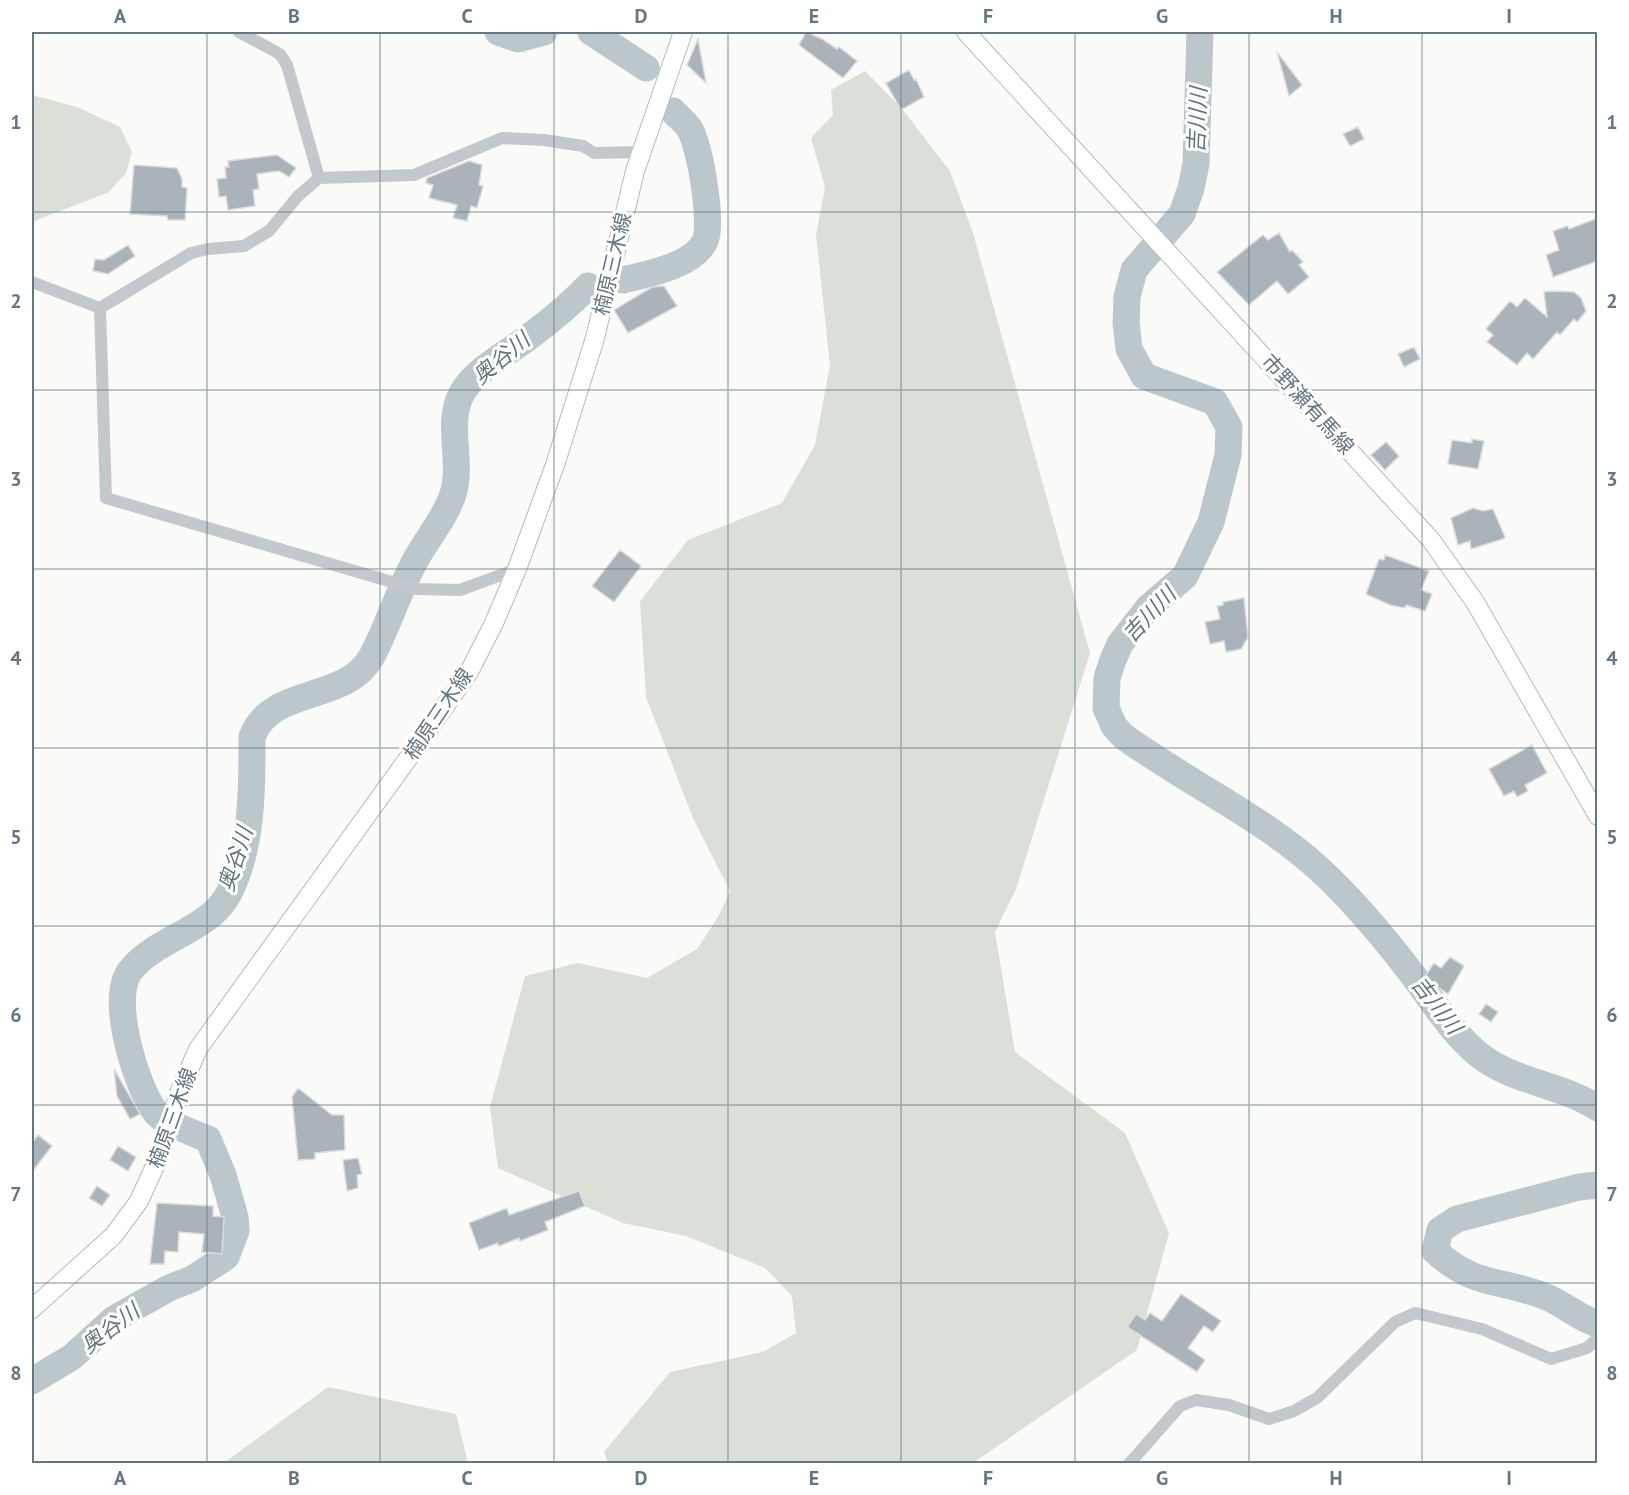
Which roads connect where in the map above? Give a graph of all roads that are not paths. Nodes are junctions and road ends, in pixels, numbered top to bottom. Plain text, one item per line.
1 (239, 32) edge
2 (683, 32) edge
3 (966, 32) edge
4 (641, 152) junction
5 (318, 178) junction
6 (32, 282) edge
7 (100, 308) junction
8 (517, 569) junction
9 (1598, 816) edge
10 (32, 1309) edge
11 (1598, 1338) edge
12 (1130, 1464) edge

1 - 5 street
2 - 4 main road, 楠原三木線
3 - 9 main road, 市野瀬有馬線
4 - 5 street
4 - 8 main road, 楠原三木線
5 - 7 street
6 - 7 street
7 - 8 street
8 - 10 main road, 楠原三木線
11 - 12 street

